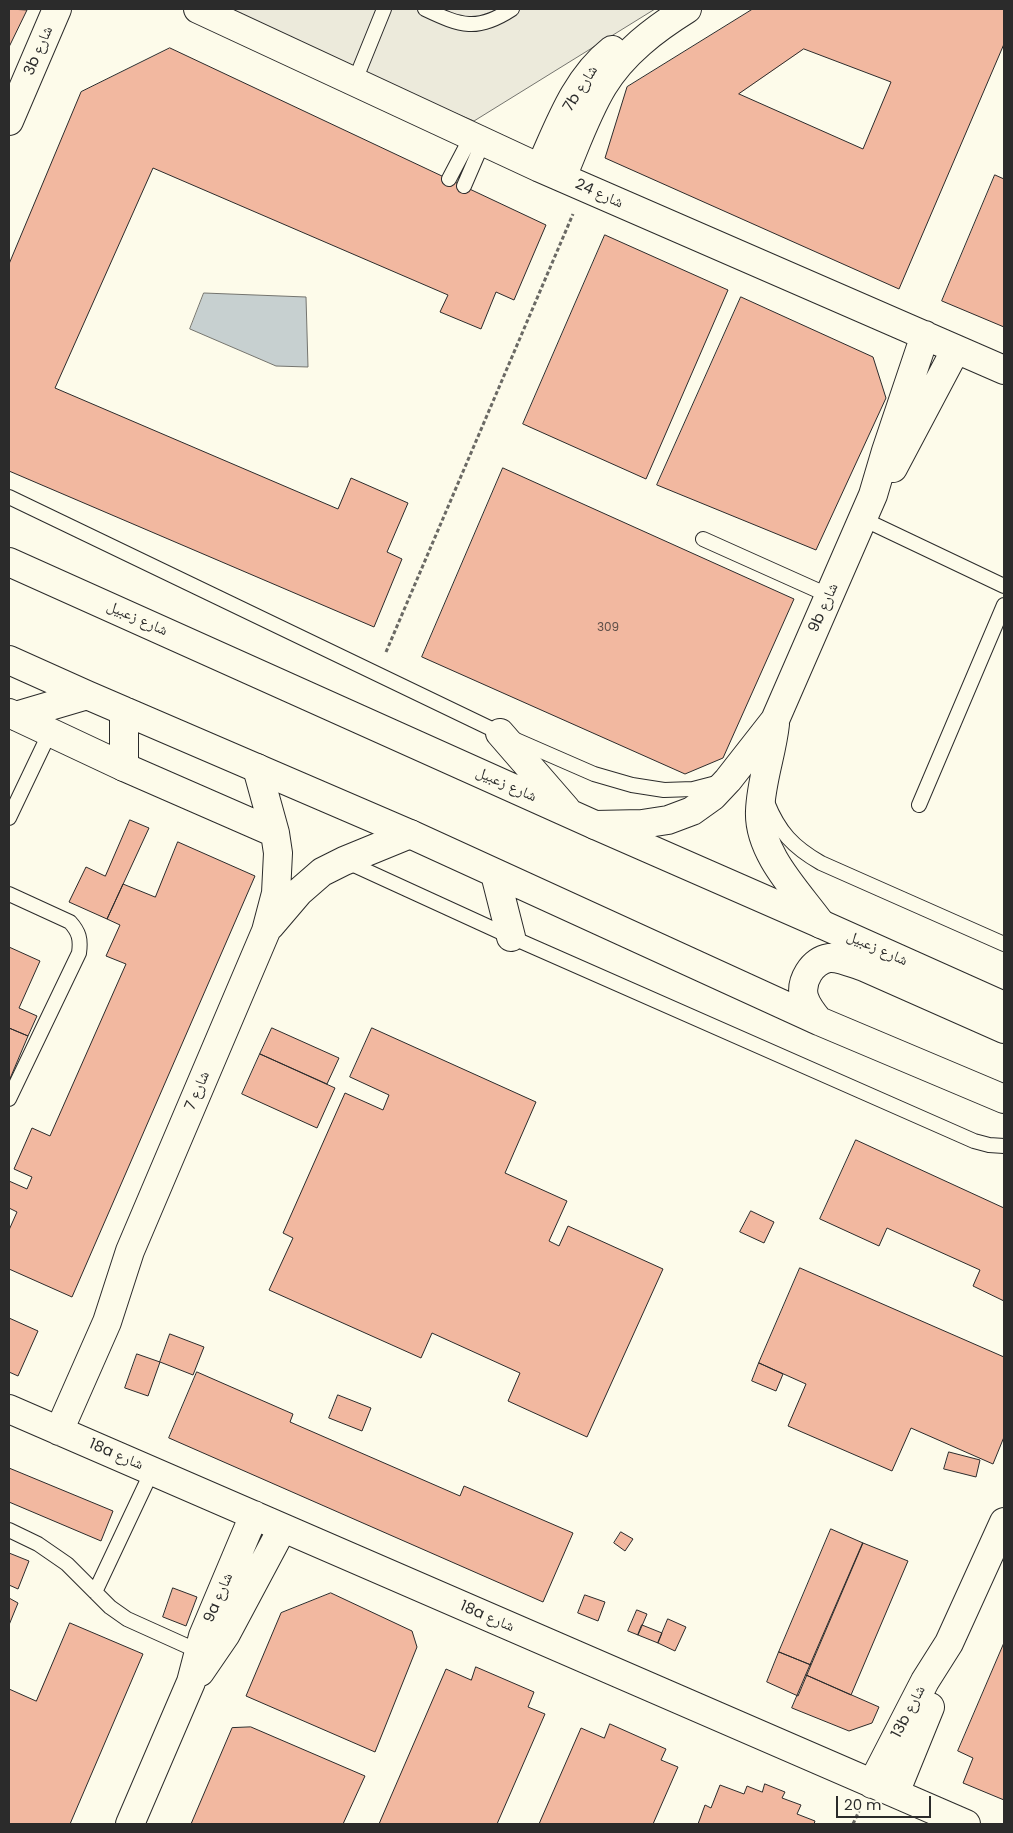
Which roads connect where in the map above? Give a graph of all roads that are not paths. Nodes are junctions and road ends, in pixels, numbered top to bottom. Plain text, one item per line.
1 (198, 9) edge
2 (384, 9) edge
3 (425, 9) edge
4 (512, 9) edge
5 (52, 12) edge
6 (676, 12) edge
7 (354, 82) junction
8 (9, 121) edge
9 (477, 139) junction
10 (562, 177) junction
11 (449, 179) dead end
12 (464, 186) dead end
13 (925, 335) junction
14 (956, 349) junction
15 (1004, 370) edge
16 (9, 497) edge
17 (868, 507) junction
18 (703, 539) dead end
19 (9, 562) edge
20 (1004, 586) edge
21 (830, 596) junction
22 (1004, 605) edge
23 (9, 660) edge
24 (87, 695) junction
25 (124, 711) junction
26 (12, 715) edge
27 (775, 720) junction
28 (50, 732) junction
29 (500, 732) junction
30 (124, 767) junction
31 (257, 768) junction
32 (728, 780) junction
33 (764, 781) junction
34 (919, 805) dead end
35 (570, 814) junction
36 (9, 818) edge
37 (595, 825) junction
38 (274, 833) junction
39 (410, 834) junction
40 (344, 861) junction
41 (495, 874) junction
42 (9, 894) edge
43 (821, 924) junction
44 (266, 931) junction
45 (511, 937) junction
46 (1004, 944) edge
47 (1004, 1006) edge
48 (819, 1021) junction
49 (1004, 1029) edge
50 (9, 1100) edge
51 (1004, 1100) edge
52 (1004, 1146) edge
53 (9, 1409) edge
54 (51, 1427) junction
55 (152, 1471) junction
56 (254, 1515) junction
57 (282, 1529) junction
58 (9, 1530) edge
59 (1001, 1537) edge
60 (95, 1592) junction
61 (198, 1651) junction
62 (191, 1682) junction
63 (884, 1788) junction
64 (130, 1824) edge
65 (966, 1824) edge

1 - 7 street, شارع 24
2 - 7 lane
3 - 4 lane
5 - 8 street, 3b شارع
6 - 10 street, 7b شارع
7 - 9 street, شارع 24
9 - 10 street, شارع 24
9 - 11 lane
9 - 12 lane
10 - 13 street, شارع 24
13 - 14 street, شارع 24
13 - 17 street, 9b شارع
14 - 15 street, شارع 24
14 - 17 street, 9b شارع
16 - 29 lane
17 - 20 lane
17 - 21 street, 9b شارع
18 - 21 lane
19 - 35 street, شارع زعبيل
21 - 27 street, 9b شارع
22 - 34 lane
23 - 24 street
24 - 25 street
24 - 26 street
25 - 30 street
25 - 31 street
26 - 28 street
27 - 32 street, 9b شارع
27 - 33 street, 9b شارع
28 - 30 street
28 - 36 lane
29 - 32 lane
29 - 35 street
30 - 38 street
31 - 38 street, شارع 7
31 - 39 street
32 - 37 street, 9b شارع
33 - 43 street, 9b شارع
33 - 46 lane
35 - 37 street, شارع زعبيل
37 - 43 street, شارع زعبيل
38 - 44 street, شارع 7
39 - 40 street, شارع 7
39 - 41 street
40 - 44 street, شارع 7
40 - 45 lane
41 - 45 street
41 - 48 street
42 - 50 lane
43 - 47 street, شارع زعبيل
44 - 54 street, شارع 7
45 - 52 lane
48 - 49 street
48 - 51 street
53 - 54 street, 18a شارع
54 - 55 street, 18a شارع
55 - 56 street, 18a شارع
55 - 60 lane
56 - 57 street, 18a شارع
56 - 61 street, 9a شارع
57 - 62 street, 9a شارع
57 - 63 street, 18a شارع
58 - 60 lane
59 - 63 street, 13b شارع
60 - 61 lane
61 - 62 street, 9a شارع
62 - 64 street, 9a شارع
63 - 65 street, 18a شارع

